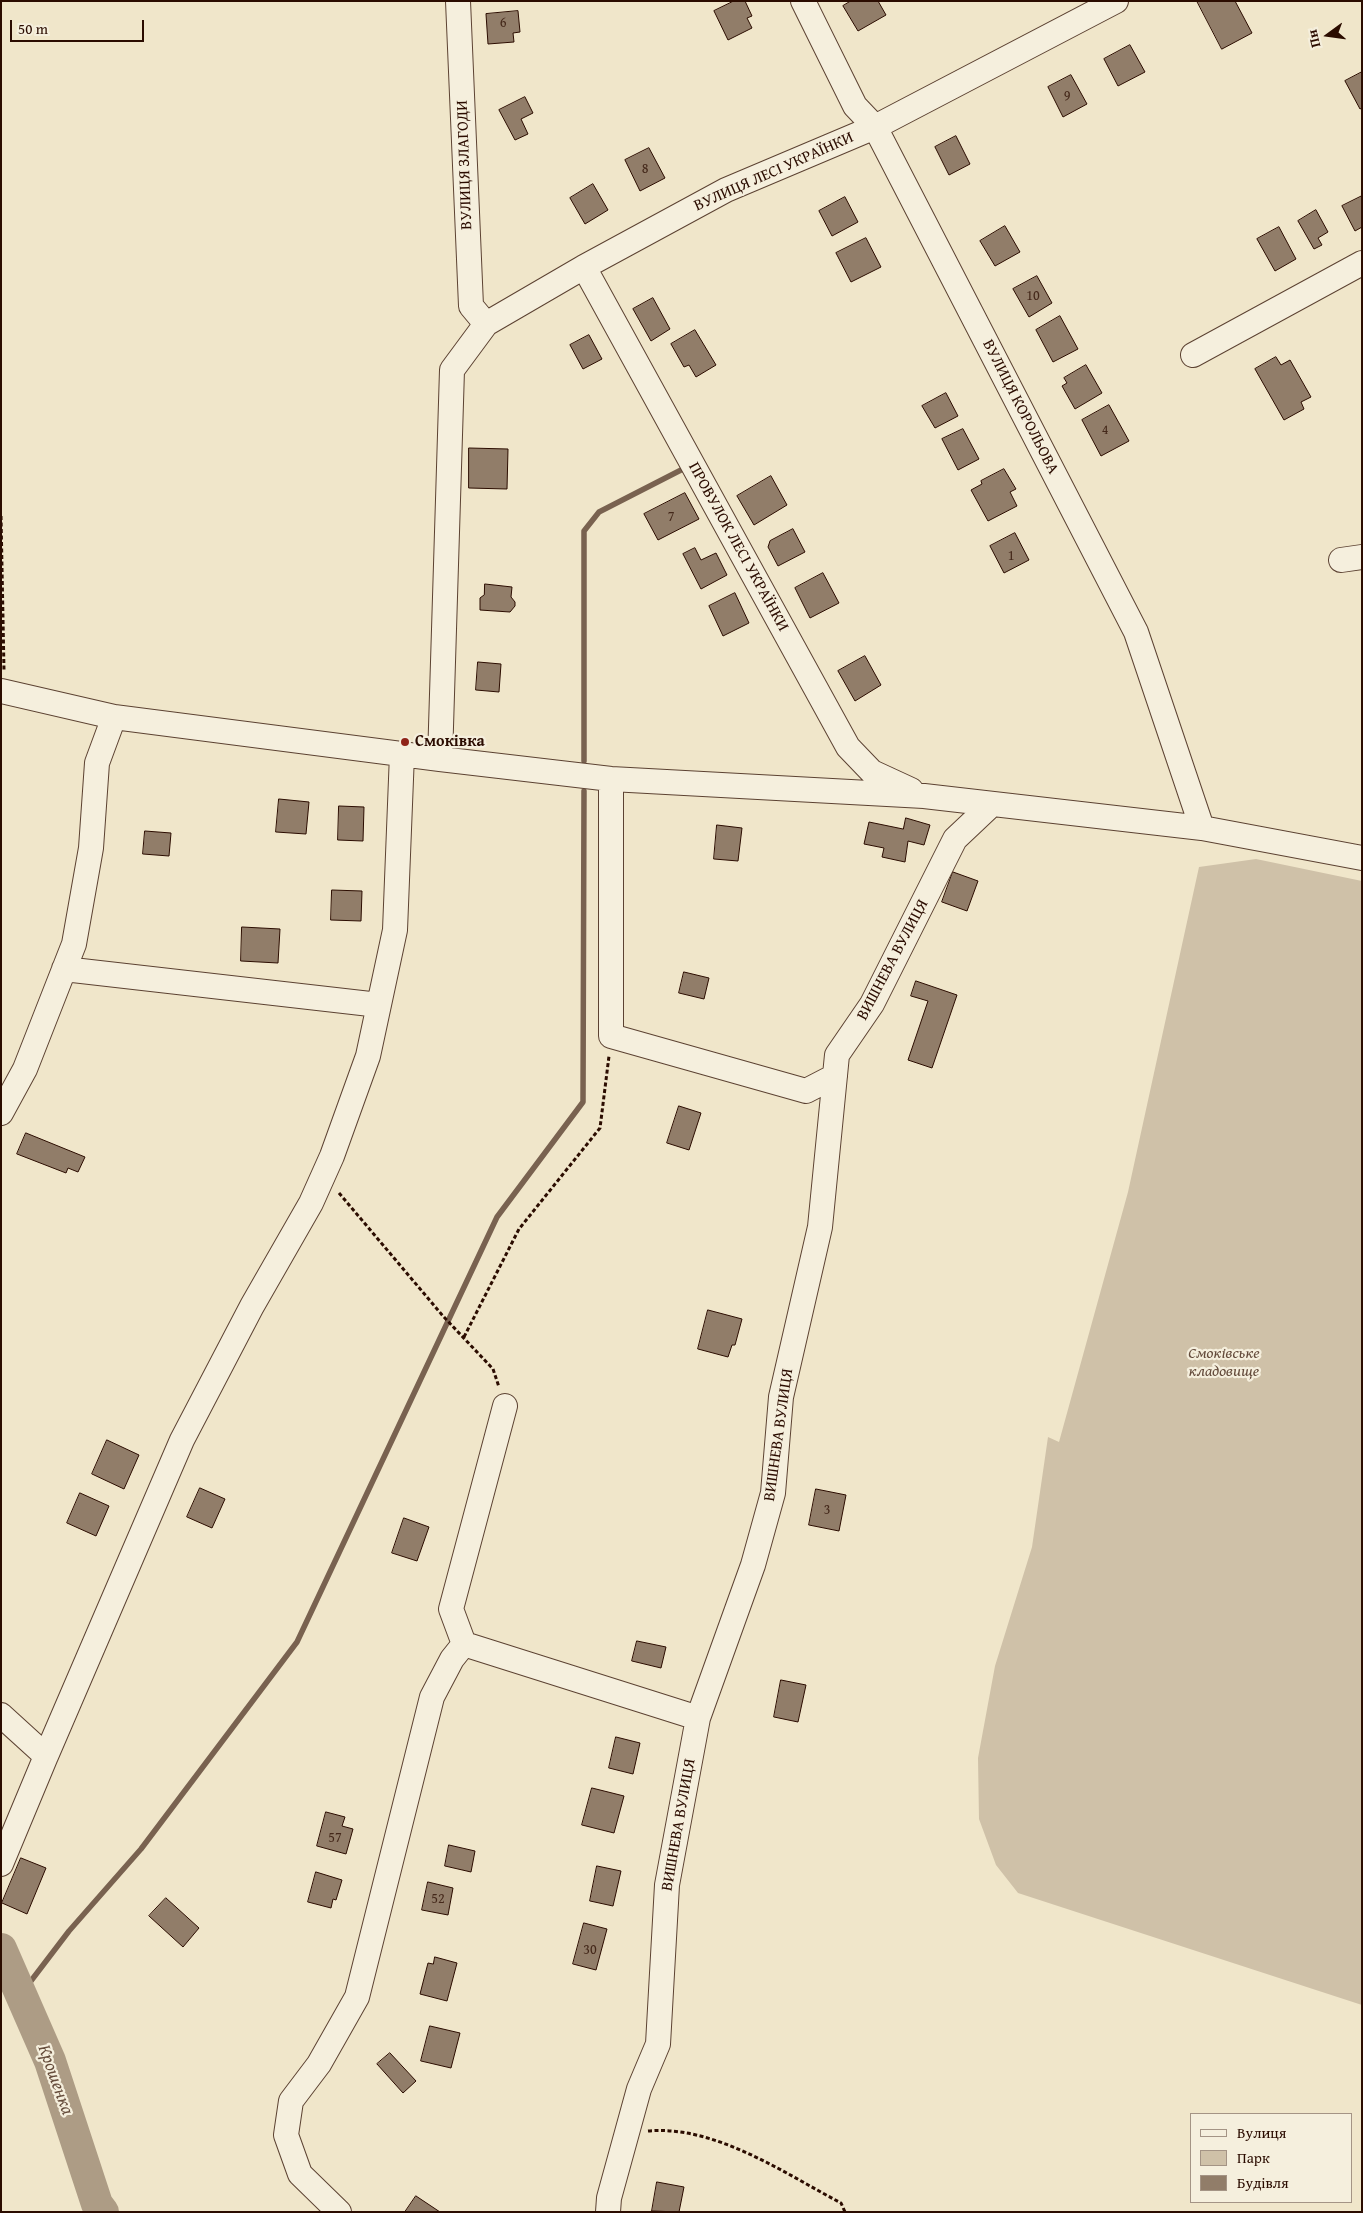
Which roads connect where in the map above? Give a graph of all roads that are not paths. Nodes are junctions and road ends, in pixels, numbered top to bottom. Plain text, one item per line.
1 (458, 1) edge
2 (803, 1) edge
3 (1116, 1) edge
4 (875, 127) junction
5 (1362, 263) edge
6 (584, 267) junction
7 (486, 324) junction
8 (1193, 354) dead end
9 (3, 691) edge
10 (114, 717) junction
11 (402, 754) junction
12 (440, 759) junction
13 (611, 779) junction
14 (924, 796) junction
15 (991, 805) junction
16 (1202, 828) junction
17 (1362, 858) edge
18 (64, 970) junction
19 (379, 1005) junction
20 (835, 1076) junction
21 (1, 1112) edge
22 (505, 1406) road end
23 (464, 1644) junction
24 (1, 1715) edge
25 (698, 1718) junction
26 (46, 1756) junction
27 (1, 1864) edge
28 (339, 2212) edge
29 (608, 2212) edge

1 - 7 street, ВУЛИЦЯ ЗЛАГОДИ
2 - 4 street, ВУЛИЦЯ КОРОЛЬОВА
3 - 4 street, ВУЛИЦЯ ЛЕСІ УКРАЇНКИ
4 - 6 street, ВУЛИЦЯ ЛЕСІ УКРАЇНКИ
4 - 16 street, ВУЛИЦЯ КОРОЛЬОВА
5 - 8 street
6 - 7 street, ВУЛИЦЯ ЛЕСІ УКРАЇНКИ
6 - 14 street, ПРОВУЛОК ЛЕСІ УКРАЇНКИ
7 - 12 street, ВУЛИЦЯ ЛЕСІ УКРАЇНКИ
9 - 10 street
10 - 11 street
10 - 18 street
11 - 12 street
11 - 19 street
12 - 13 street
13 - 14 street
13 - 20 street
14 - 15 street
15 - 16 street
15 - 20 street, ВИШНЕВА ВУЛИЦЯ
16 - 17 street
18 - 19 street
18 - 21 street
19 - 26 street
20 - 25 street, ВИШНЕВА ВУЛИЦЯ
22 - 23 street
23 - 25 street
23 - 28 street
24 - 26 street
25 - 29 street, ВИШНЕВА ВУЛИЦЯ
26 - 27 street

